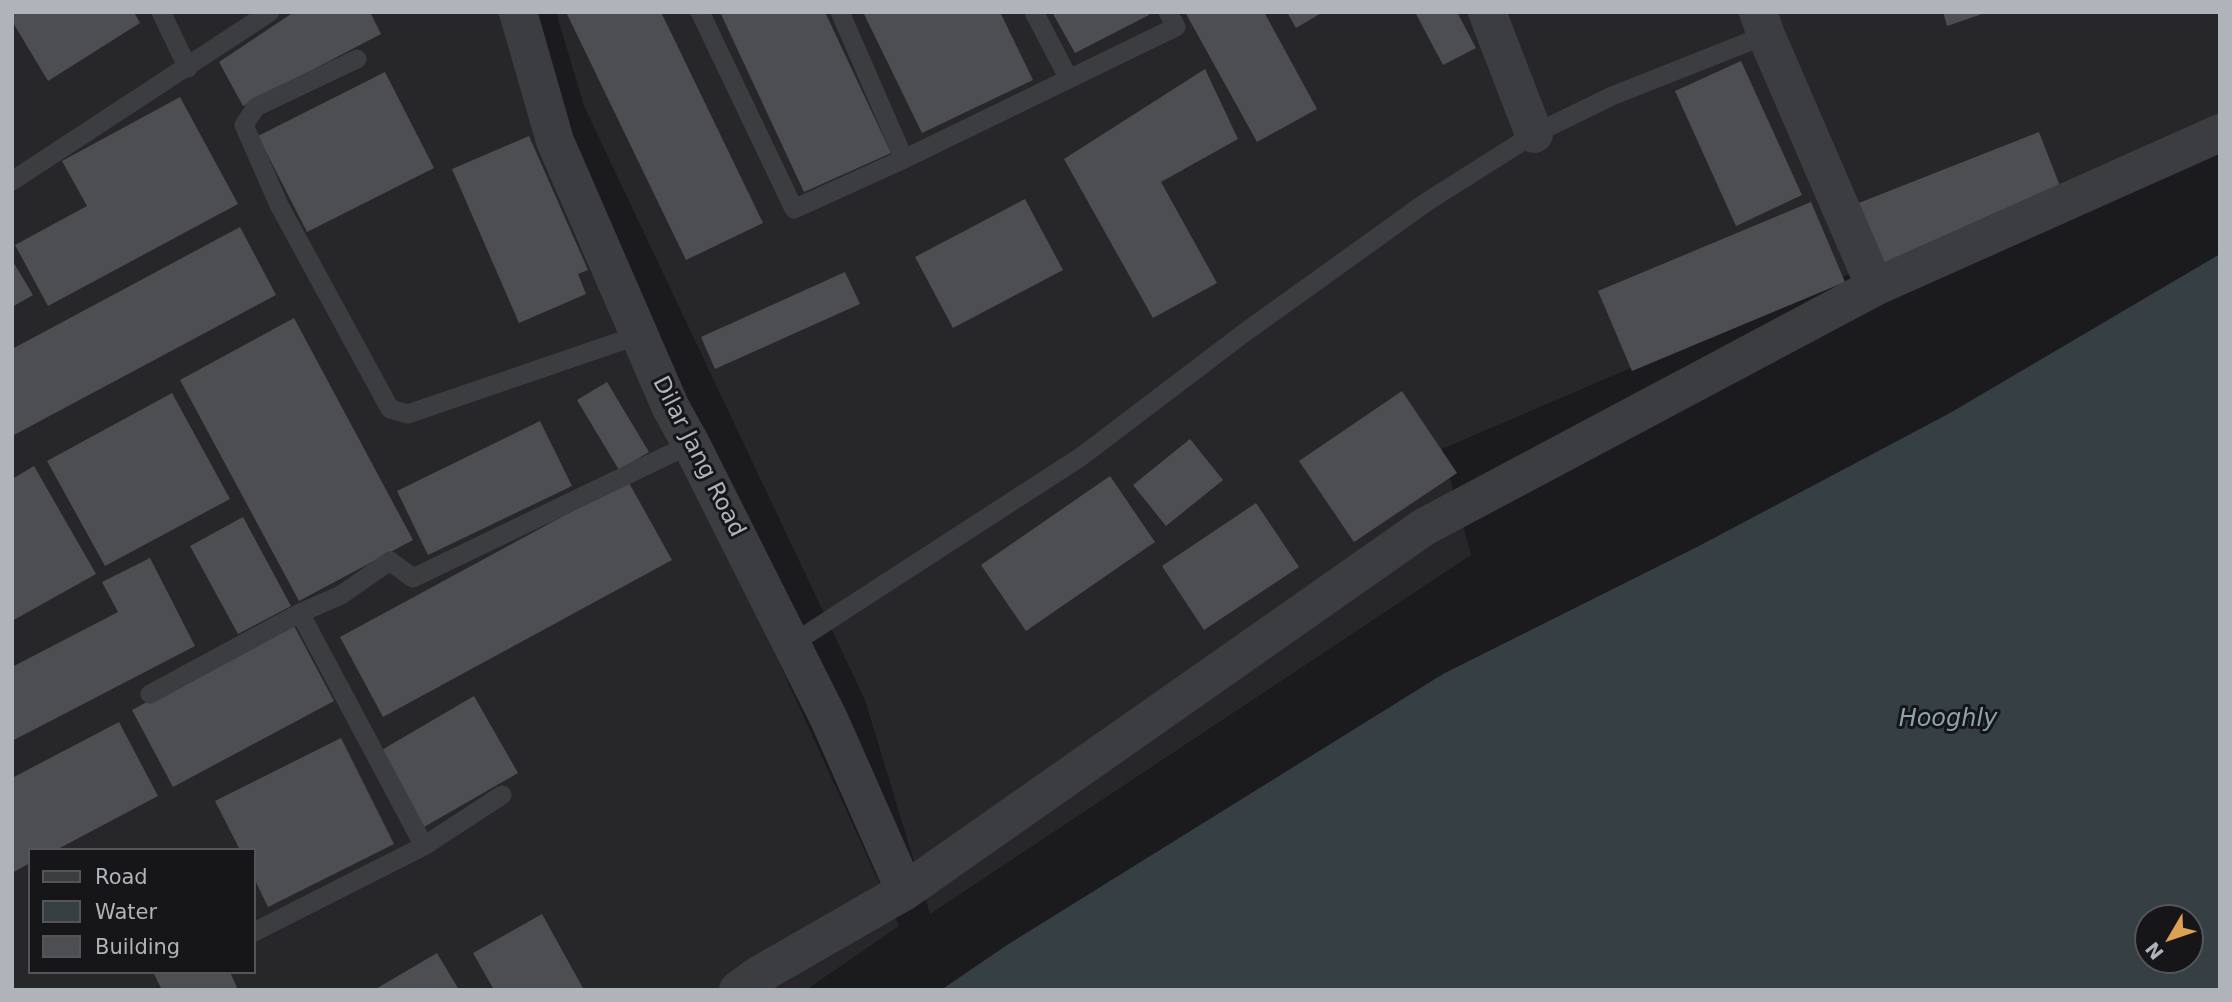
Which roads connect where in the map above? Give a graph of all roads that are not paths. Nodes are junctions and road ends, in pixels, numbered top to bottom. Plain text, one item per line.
1 (161, 12) edge
2 (270, 12) edge
3 (518, 12) edge
4 (700, 12) edge
5 (840, 12) edge
6 (1034, 12) edge
7 (1168, 12) edge
8 (1487, 12) edge
9 (1762, 24) edge
10 (357, 59) dead end
11 (188, 68) junction
12 (1069, 79) junction
13 (2220, 133) edge
14 (1534, 134) junction
15 (904, 159) junction
16 (12, 181) edge
17 (1875, 287) junction
18 (639, 335) junction
19 (691, 444) junction
20 (300, 613) junction
21 (792, 644) junction
22 (150, 694) dead end
23 (502, 795) dead end
24 (424, 846) junction
25 (905, 891) junction
26 (256, 931) edge
27 (738, 990) edge

1 - 11 lane
2 - 11 lane
3 - 18 street, Dilar Jang Road
4 - 15 lane
5 - 15 lane
6 - 12 lane
7 - 12 lane
8 - 14 street
9 - 14 lane
9 - 17 street
10 - 18 lane
11 - 16 lane
12 - 15 lane
13 - 17 street
14 - 21 lane
17 - 25 street
18 - 19 street, Dilar Jang Road
19 - 20 lane
19 - 21 street, Dilar Jang Road
20 - 22 lane
20 - 24 lane
21 - 25 street, Dilar Jang Road
23 - 24 lane
24 - 26 lane
25 - 27 street

